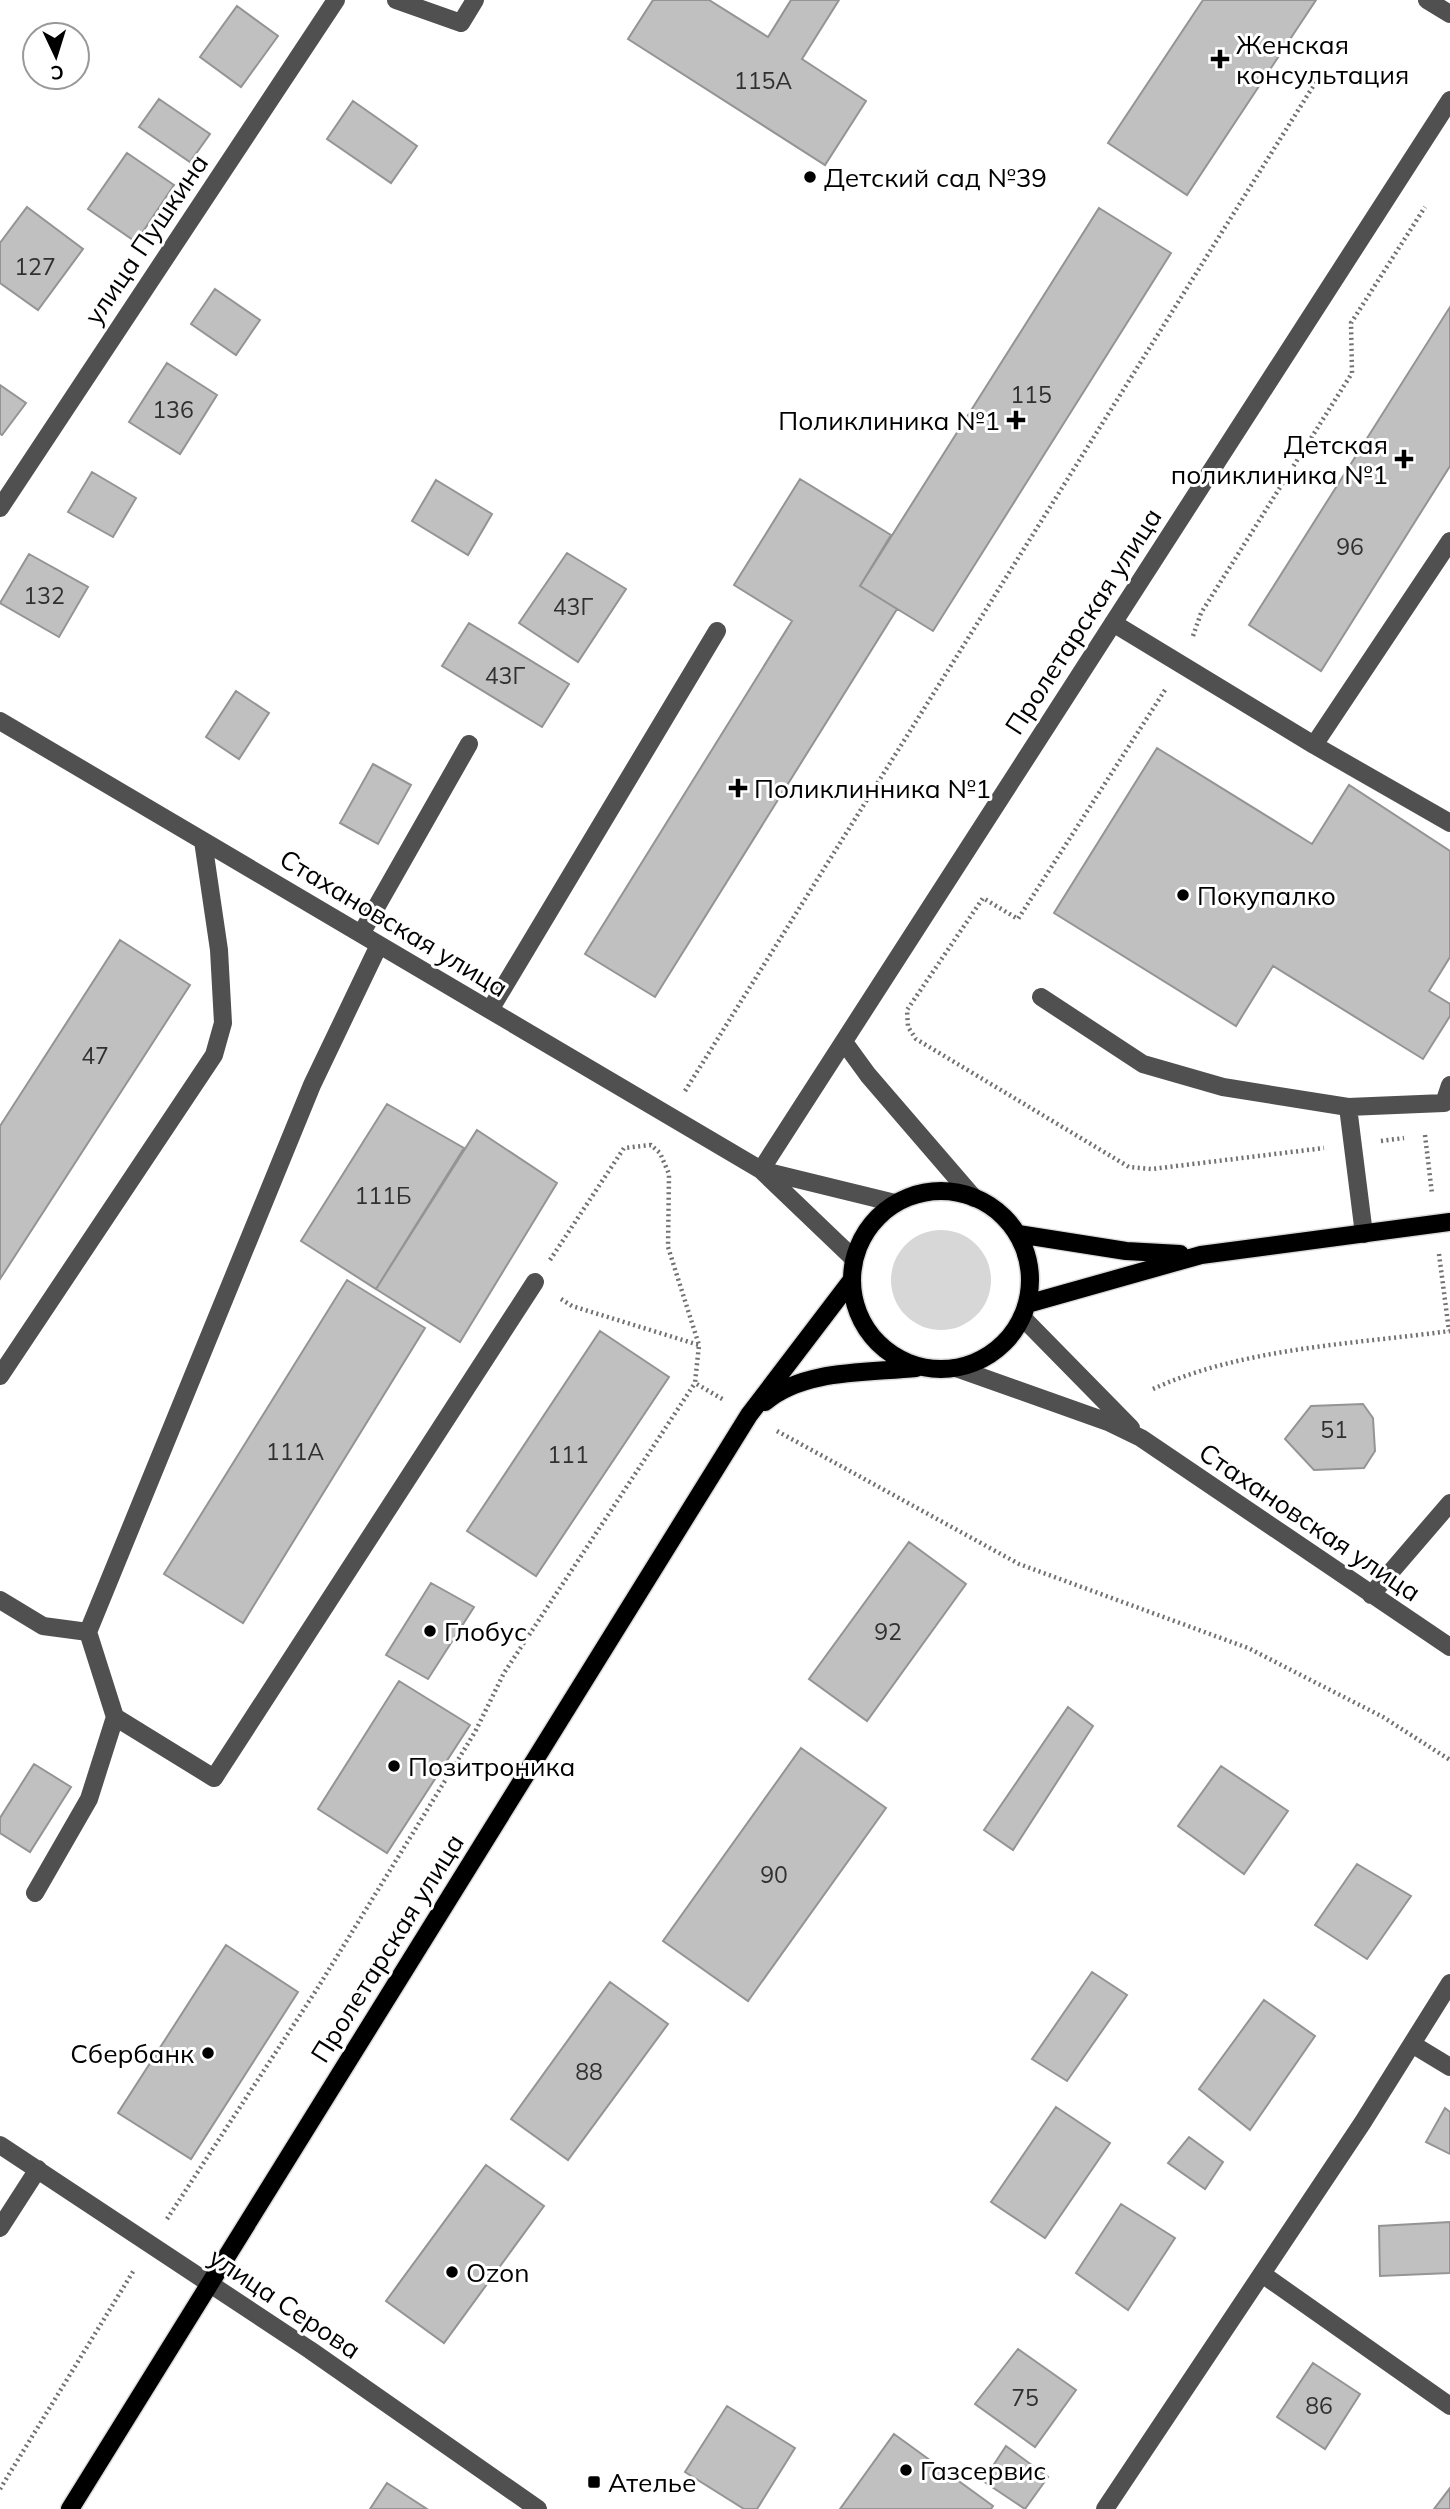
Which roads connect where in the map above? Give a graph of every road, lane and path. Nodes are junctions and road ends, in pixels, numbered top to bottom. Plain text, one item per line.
1 (336, 0) edge
2 (397, 0) edge
3 (475, 0) edge
4 (1427, 0) edge
5 (1450, 14) edge
6 (1317, 80) dead end
7 (1450, 100) edge
8 (1425, 207) dead end
9 (0, 508) edge
10 (1450, 541) edge
11 (1113, 623) junction
12 (717, 631) dead end
13 (1182, 665) junction
14 (0, 721) edge
15 (469, 744) dead end
16 (1314, 746) junction
17 (1450, 823) edge
18 (203, 841) junction
19 (361, 934) junction
20 (379, 945) junction
21 (1041, 997) dead end
22 (490, 1010) junction
23 (844, 1042) junction
24 (1450, 1084) edge
25 (1348, 1107) junction
26 (670, 1116) junction
27 (1437, 1134) dead end
28 (651, 1145) junction
29 (1353, 1145) junction
30 (761, 1170) junction
31 (974, 1198) junction
32 (895, 1203) junction
33 (1450, 1222) edge
34 (1018, 1234) junction
35 (1364, 1234) junction
36 (1201, 1255) junction
37 (854, 1259) junction
38 (851, 1281) junction
39 (535, 1282) junction
40 (1025, 1310) junction
41 (1450, 1331) edge
42 (699, 1345) junction
43 (923, 1367) junction
44 (956, 1368) junction
45 (0, 1376) edge
46 (695, 1382) junction
47 (1153, 1389) dead end
48 (748, 1415) junction
49 (1141, 1438) junction
50 (1450, 1503) edge
51 (1371, 1595) junction
52 (0, 1600) edge
53 (88, 1632) junction
54 (1450, 1647) edge
55 (115, 1717) junction
56 (1450, 1760) edge
57 (35, 1893) dead end
58 (1450, 1983) edge
59 (1412, 2044) junction
60 (1450, 2067) edge
61 (0, 2145) edge
62 (38, 2169) junction
63 (0, 2228) edge
64 (152, 2244) junction
65 (1262, 2274) junction
66 (210, 2283) junction
67 (1450, 2406) edge
68 (0, 2489) edge
69 (70, 2509) edge
70 (538, 2509) edge
71 (1105, 2509) edge

1 - 9 street, улица Пушкина
2 - 3 street
4 - 5 street
6 - 26 path
7 - 11 street, Пролетарская улица
8 - 13 path
10 - 16 street
11 - 13 street
11 - 23 street, Пролетарская улица
12 - 22 street
13 - 16 street
13 - 29 path
14 - 18 street, Стахановская улица
15 - 19 street
16 - 17 street
18 - 19 street, Стахановская улица
18 - 45 street
19 - 20 street, Стахановская улица
20 - 22 street, Стахановская улица
20 - 53 street
21 - 25 street
22 - 26 street, Стахановская улица
23 - 30 street, Пролетарская улица
23 - 31 street
24 - 25 street
25 - 29 street
26 - 28 path
26 - 30 street, Стахановская улица
27 - 29 path
28 - 39 path
28 - 42 path
29 - 35 street
30 - 32 street, Стахановская улица
30 - 37 street, Стахановская улица
31 - 32 main road
31 - 34 main road
32 - 37 main road
33 - 35 main road
34 - 36 main road
34 - 40 main road
35 - 36 main road
36 - 40 main road
37 - 38 main road
38 - 43 main road
38 - 48 main road, Пролетарская улица
39 - 42 path
39 - 55 street
40 - 44 main road
40 - 49 street, Стахановская улица
41 - 47 path
42 - 46 path
43 - 44 main road
43 - 48 main road, Пролетарская улица
44 - 49 street, Стахановская улица
46 - 48 path
46 - 64 path
48 - 56 path
48 - 66 main road, Пролетарская улица
49 - 51 street, Стахановская улица
50 - 51 street
51 - 54 street, Стахановская улица
52 - 53 street
53 - 55 street
55 - 57 street
58 - 59 street
59 - 60 street
59 - 65 street
61 - 62 street, улица Серова
62 - 63 street
62 - 64 street, улица Серова
64 - 66 street, улица Серова
64 - 68 path
65 - 67 street
65 - 71 street
66 - 69 main road, Пролетарская улица
66 - 70 street, улица Серова

